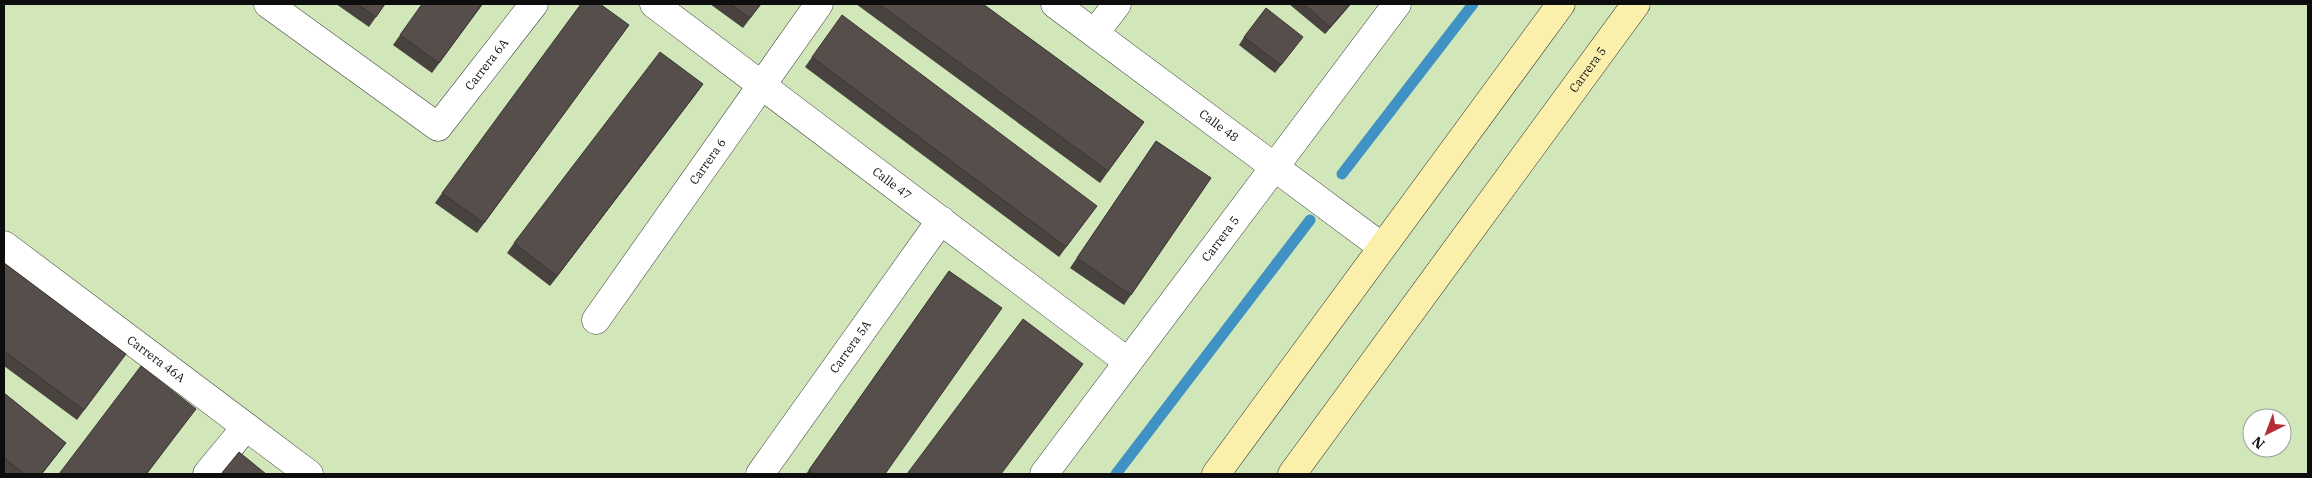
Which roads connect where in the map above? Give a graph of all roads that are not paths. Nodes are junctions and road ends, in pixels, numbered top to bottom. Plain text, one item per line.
1 (268, 4) edge
2 (534, 4) edge
3 (654, 4) edge
4 (819, 4) edge
5 (1056, 4) edge
6 (1117, 4) edge
7 (1398, 4) edge
8 (1561, 4) edge
9 (1636, 4) edge
10 (1095, 33) junction
11 (761, 85) junction
12 (1275, 167) junction
13 (941, 220) junction
14 (4, 244) edge
15 (1382, 247) junction
16 (596, 320) dead end
17 (1128, 362) junction
18 (246, 426) junction
19 (207, 474) edge
20 (309, 474) edge
21 (760, 474) edge
22 (1044, 474) edge
23 (1216, 474) edge
24 (1292, 474) edge

1 - 2 street, Carrera 6A
3 - 11 street, Calle 47
4 - 11 street, Carrera 6
5 - 10 street, Calle 48
6 - 10 street
7 - 12 street, Carrera 5
8 - 15 main road
9 - 24 main road, Carrera 5
10 - 12 street, Calle 48
11 - 13 street, Calle 47
11 - 16 street, Carrera 6
12 - 15 street, Calle 48
12 - 17 street, Carrera 5
13 - 17 street, Calle 47
13 - 21 street, Carrera 5A
14 - 18 street, Carrera 46A
15 - 23 main road
17 - 22 street, Carrera 5
18 - 19 street
18 - 20 street, Carrera 46A

